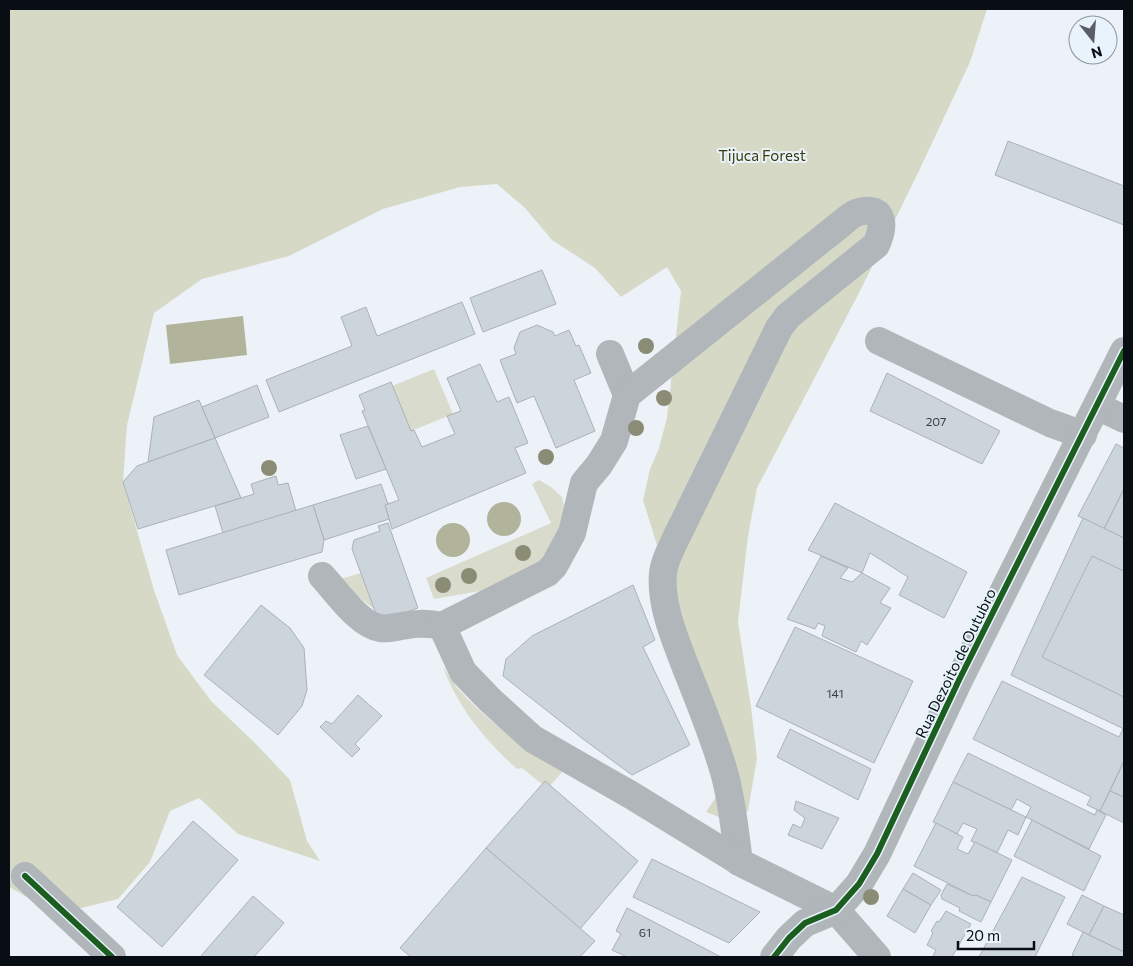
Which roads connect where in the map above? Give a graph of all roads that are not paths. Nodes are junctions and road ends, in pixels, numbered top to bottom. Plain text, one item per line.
1 (879, 341) dead end
2 (1124, 350) edge
3 (610, 354) dead end
4 (627, 395) junction
5 (1097, 406) junction
6 (1124, 419) edge
7 (1082, 435) junction
8 (322, 576) dead end
9 (442, 626) junction
10 (739, 862) junction
11 (25, 876) dead end
12 (836, 910) junction
13 (872, 955) edge
14 (112, 957) edge
15 (774, 957) edge

1 - 7 street
2 - 5 street, Rua Dezoito de Outubro
3 - 4 street
4 - 9 street
4 - 10 street
5 - 6 street
5 - 7 street, Rua Dezoito de Outubro
7 - 12 street, Rua Dezoito de Outubro
8 - 9 street
9 - 10 street
10 - 12 street
11 - 14 street
12 - 13 street
12 - 15 street, Rua Dezoito de Outubro

